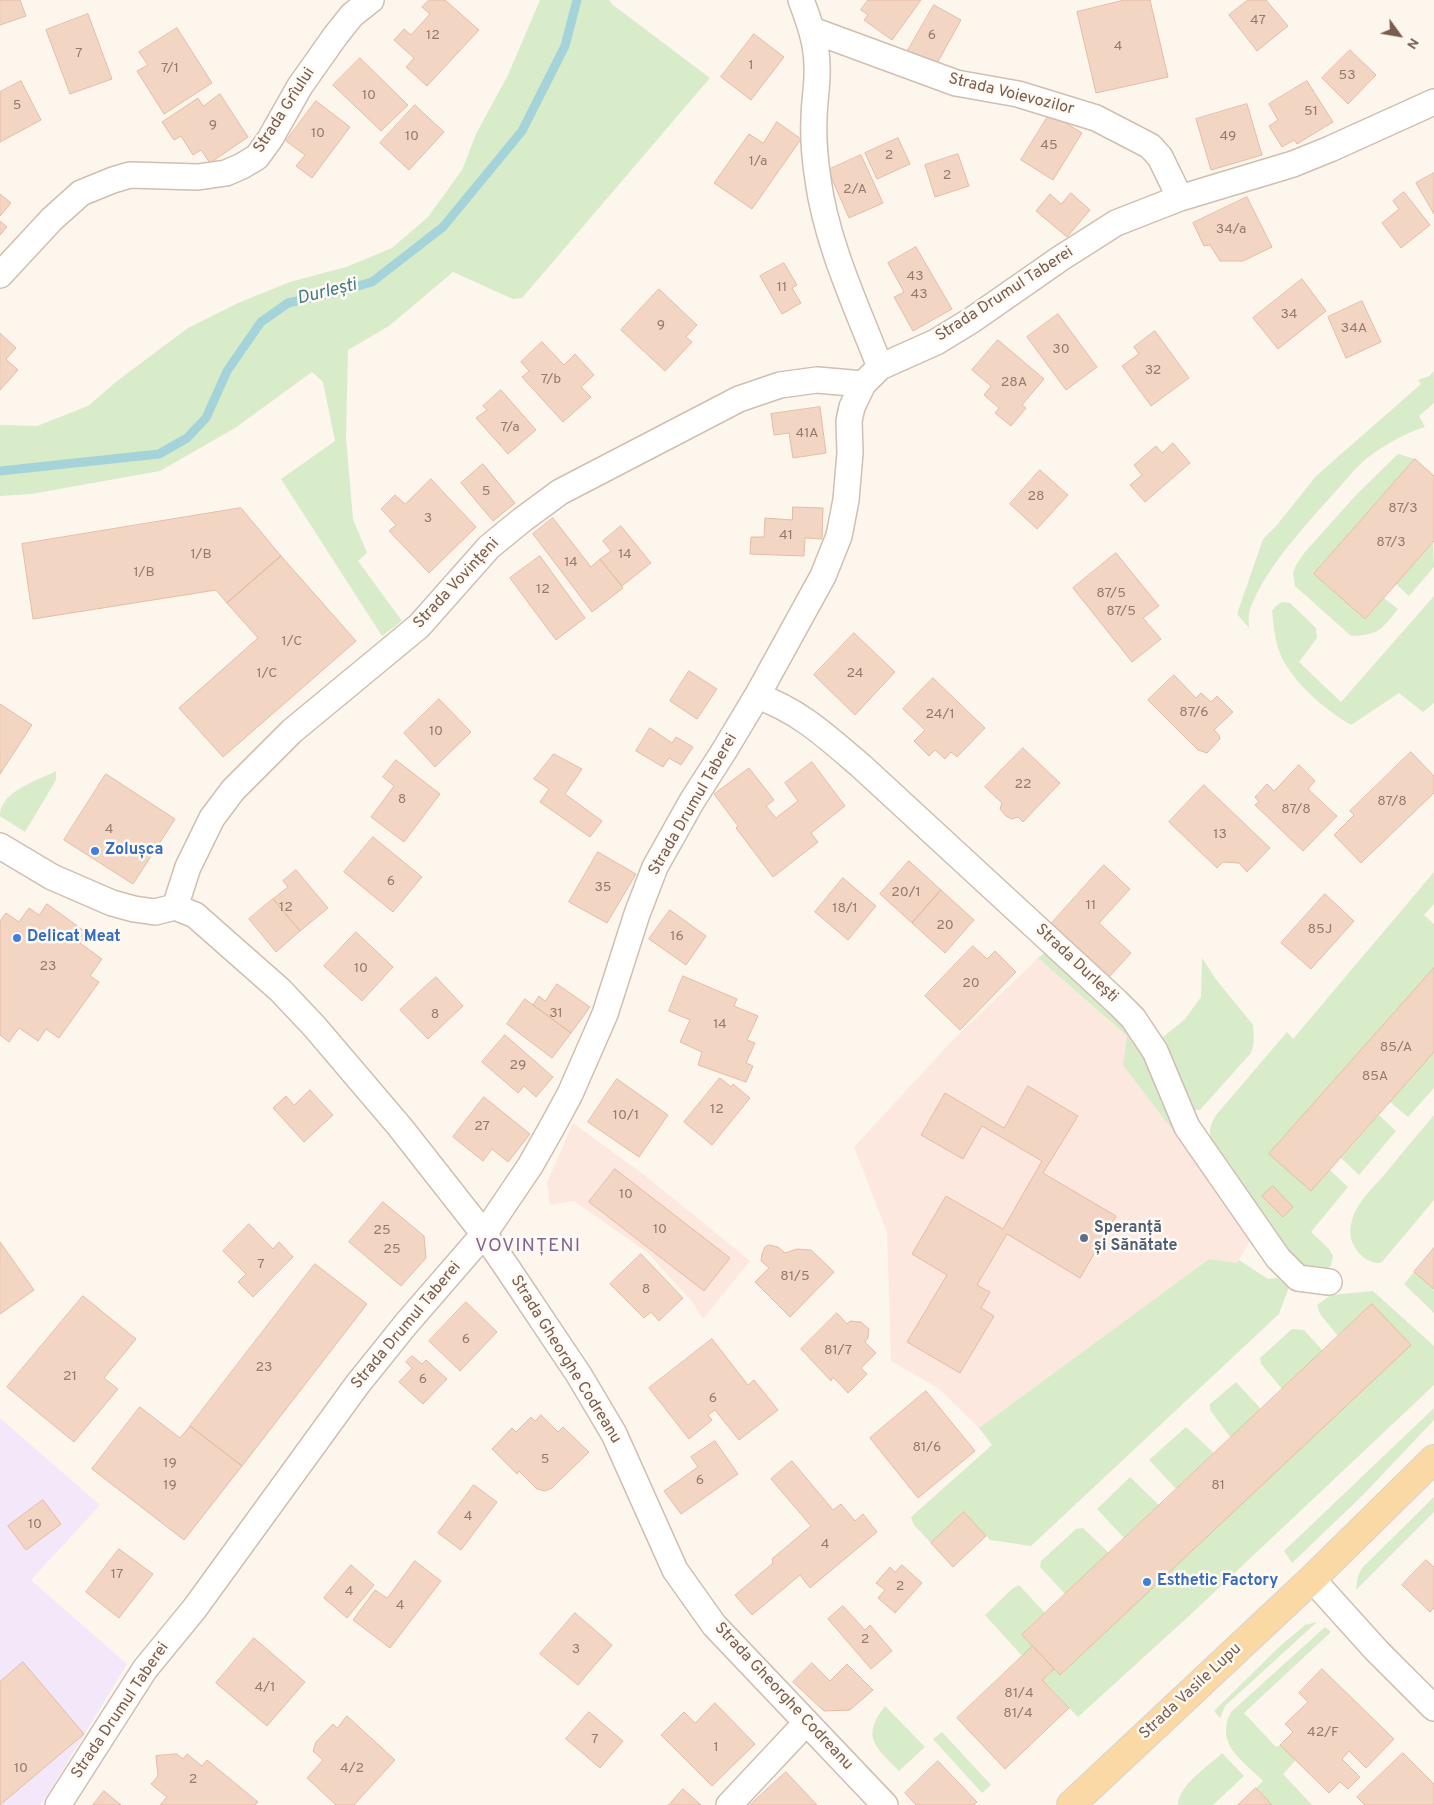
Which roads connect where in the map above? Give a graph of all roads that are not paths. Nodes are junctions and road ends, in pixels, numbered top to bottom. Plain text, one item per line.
1 (371, 0) edge
2 (801, 0) edge
3 (812, 30) junction
4 (1434, 102) edge
5 (1180, 198) junction
6 (0, 275) edge
7 (871, 375) junction
8 (757, 696) junction
9 (0, 846) edge
10 (176, 907) junction
11 (484, 1234) junction
12 (1329, 1282) dead end
13 (1434, 1459) edge
14 (1312, 1579) junction
15 (1434, 1708) edge
16 (806, 1723) junction
17 (58, 1805) edge
18 (729, 1805) edge
19 (885, 1805) edge
20 (1071, 1805) edge

1 - 6 street, Strada Grîului
2 - 3 street
3 - 5 street, Strada Voievozilor
3 - 7 street
4 - 5 street, Strada Drumul Taberei
5 - 7 street, Strada Drumul Taberei
7 - 8 street, Strada Drumul Taberei
7 - 10 street, Strada Vovințeni
8 - 11 street, Strada Drumul Taberei
8 - 12 street, Strada Durlești
9 - 10 street
10 - 11 street, Strada Gheorghe Codreanu
11 - 16 street, Strada Gheorghe Codreanu
11 - 17 street, Strada Drumul Taberei
13 - 14 main road, Strada Vasile Lupu
14 - 15 street
14 - 20 main road, Strada Vasile Lupu
16 - 18 street
16 - 19 street, Strada Gheorghe Codreanu

